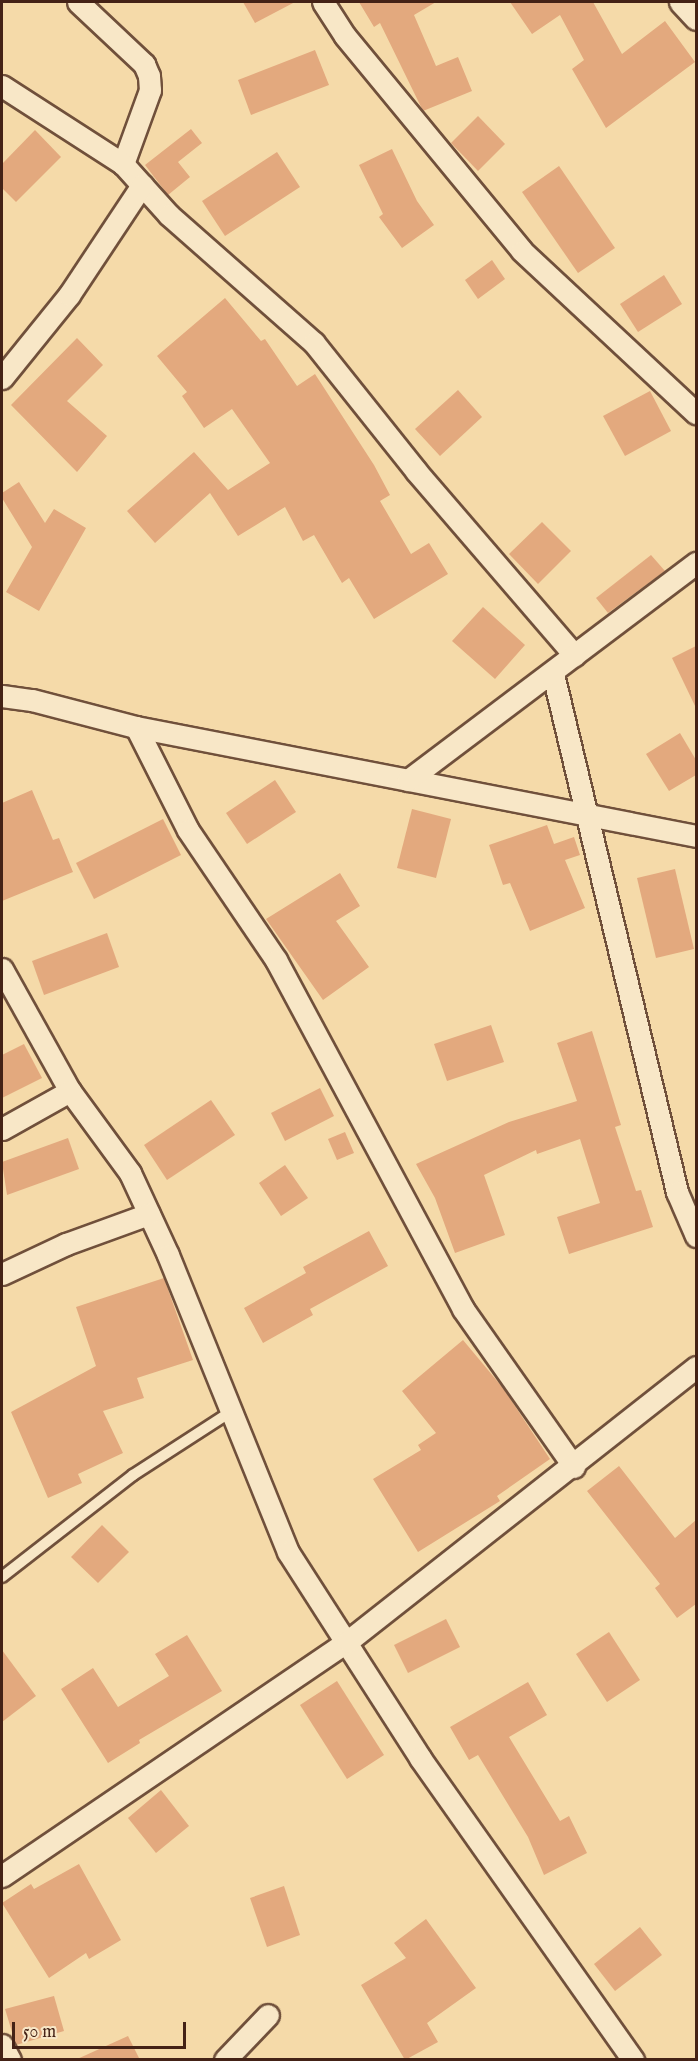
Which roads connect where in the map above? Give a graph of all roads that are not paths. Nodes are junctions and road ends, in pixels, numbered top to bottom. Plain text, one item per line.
1 (78, 2) edge
2 (323, 2) edge
3 (680, 2) edge
4 (696, 19) edge
5 (2, 86) edge
6 (123, 164) junction
7 (142, 185) junction
8 (2, 378) edge
9 (696, 413) edge
10 (696, 563) edge
11 (574, 655) junction
12 (553, 674) junction
13 (2, 696) edge
14 (136, 727) junction
15 (408, 780) junction
16 (585, 812) junction
17 (696, 836) edge
18 (2, 969) edge
19 (70, 1091) junction
20 (2, 1130) edge
21 (149, 1214) junction
22 (696, 1236) edge
23 (2, 1274) edge
24 (696, 1367) edge
25 (232, 1411) junction
26 (574, 1467) junction
27 (2, 1577) edge
28 (348, 1641) junction
29 (2, 1876) edge
30 (268, 2015) dead end
31 (2, 2045) edge
32 (10, 2060) edge
33 (225, 2060) edge
34 (633, 2060) edge

1 - 6 street
2 - 9 street
3 - 4 street
5 - 6 street
6 - 7 street
7 - 8 street
7 - 11 street
10 - 11 street
11 - 12 street
12 - 15 street
12 - 16 street
13 - 14 street
14 - 15 street
14 - 26 street
15 - 16 street
16 - 17 street
16 - 22 street
18 - 19 street
19 - 20 street
19 - 21 street
21 - 23 street
21 - 25 street
24 - 26 street
25 - 27 lane
25 - 28 street
26 - 28 street
28 - 29 street
28 - 34 street
30 - 33 street
31 - 32 street

